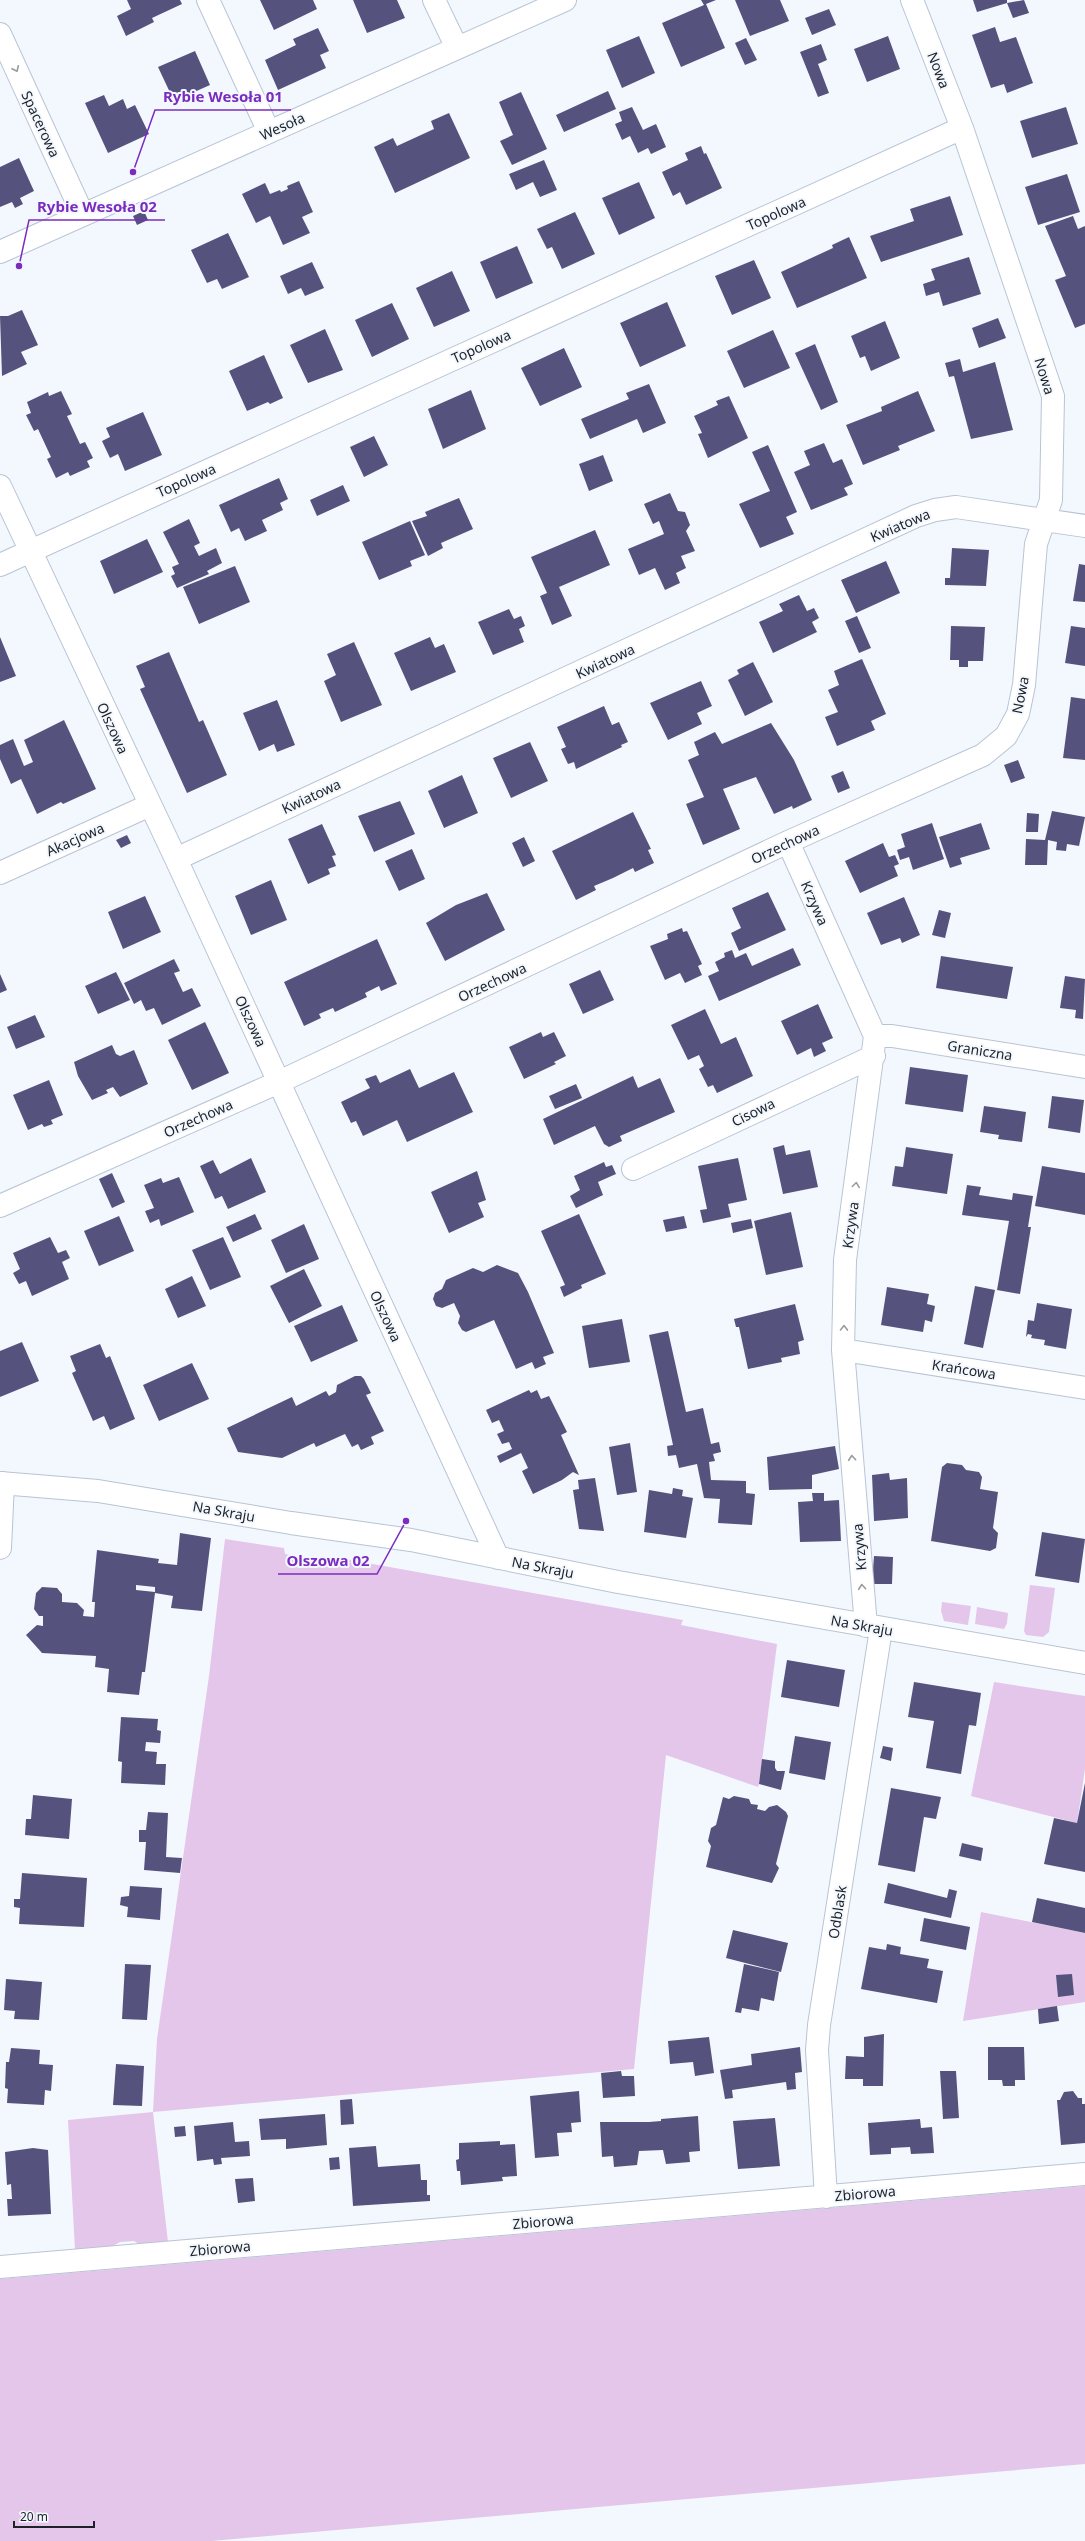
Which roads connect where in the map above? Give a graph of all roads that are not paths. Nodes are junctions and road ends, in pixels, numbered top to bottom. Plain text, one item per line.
1 (208, 0) edge
2 (434, 0) edge
3 (565, 0) edge
4 (912, 0) edge
5 (0, 34) edge
6 (457, 48) junction
7 (962, 128) junction
8 (269, 132) junction
9 (83, 215) junction
10 (0, 252) edge
11 (0, 486) edge
12 (1044, 520) junction
13 (1085, 526) edge
14 (30, 551) junction
15 (0, 565) edge
16 (983, 755) joint
17 (150, 805) junction
18 (788, 842) junction
19 (176, 859) junction
20 (0, 873) edge
21 (874, 1046) junction
22 (1085, 1067) edge
23 (278, 1082) junction
24 (633, 1169) dead end
25 (0, 1206) edge
26 (843, 1350) junction
27 (1085, 1388) edge
28 (2, 1483) edge
29 (0, 1548) edge
30 (498, 1558) junction
31 (873, 1627) junction
32 (1085, 1663) edge
33 (1085, 2174) edge
34 (826, 2197) junction
35 (0, 2267) edge

1 - 8 street
2 - 6 street
3 - 6 street, Wesoła
4 - 7 street, Nowa
5 -> 9 street, Spacerowa
6 - 8 street, Wesoła
7 - 12 street, Nowa
7 - 14 street, Topolowa
8 - 9 street, Wesoła
9 - 10 street, Wesoła
11 - 14 street, Olszowa
12 - 13 street, Kwiatowa
12 - 16 street, Nowa
12 - 19 street, Kwiatowa
14 - 15 street, Topolowa
14 - 17 street, Olszowa
16 - 18 street, Orzechowa
17 - 19 street, Olszowa
17 - 20 street, Akacjowa
18 - 21 street, Krzywa
18 - 23 street, Orzechowa
19 - 23 street, Olszowa
21 - 22 street, Graniczna
21 - 24 street, Cisowa
26 -> 21 street, Krzywa
23 - 25 street, Orzechowa
23 - 30 street, Olszowa
26 - 27 street, Krańcowa
31 -> 26 street, Krzywa
28 - 29 street
28 - 30 street, Na Skraju
30 - 31 street, Na Skraju
31 - 32 street, Na Skraju
31 - 34 street, Odblask
33 - 34 street, Zbiorowa
34 - 35 street, Zbiorowa

